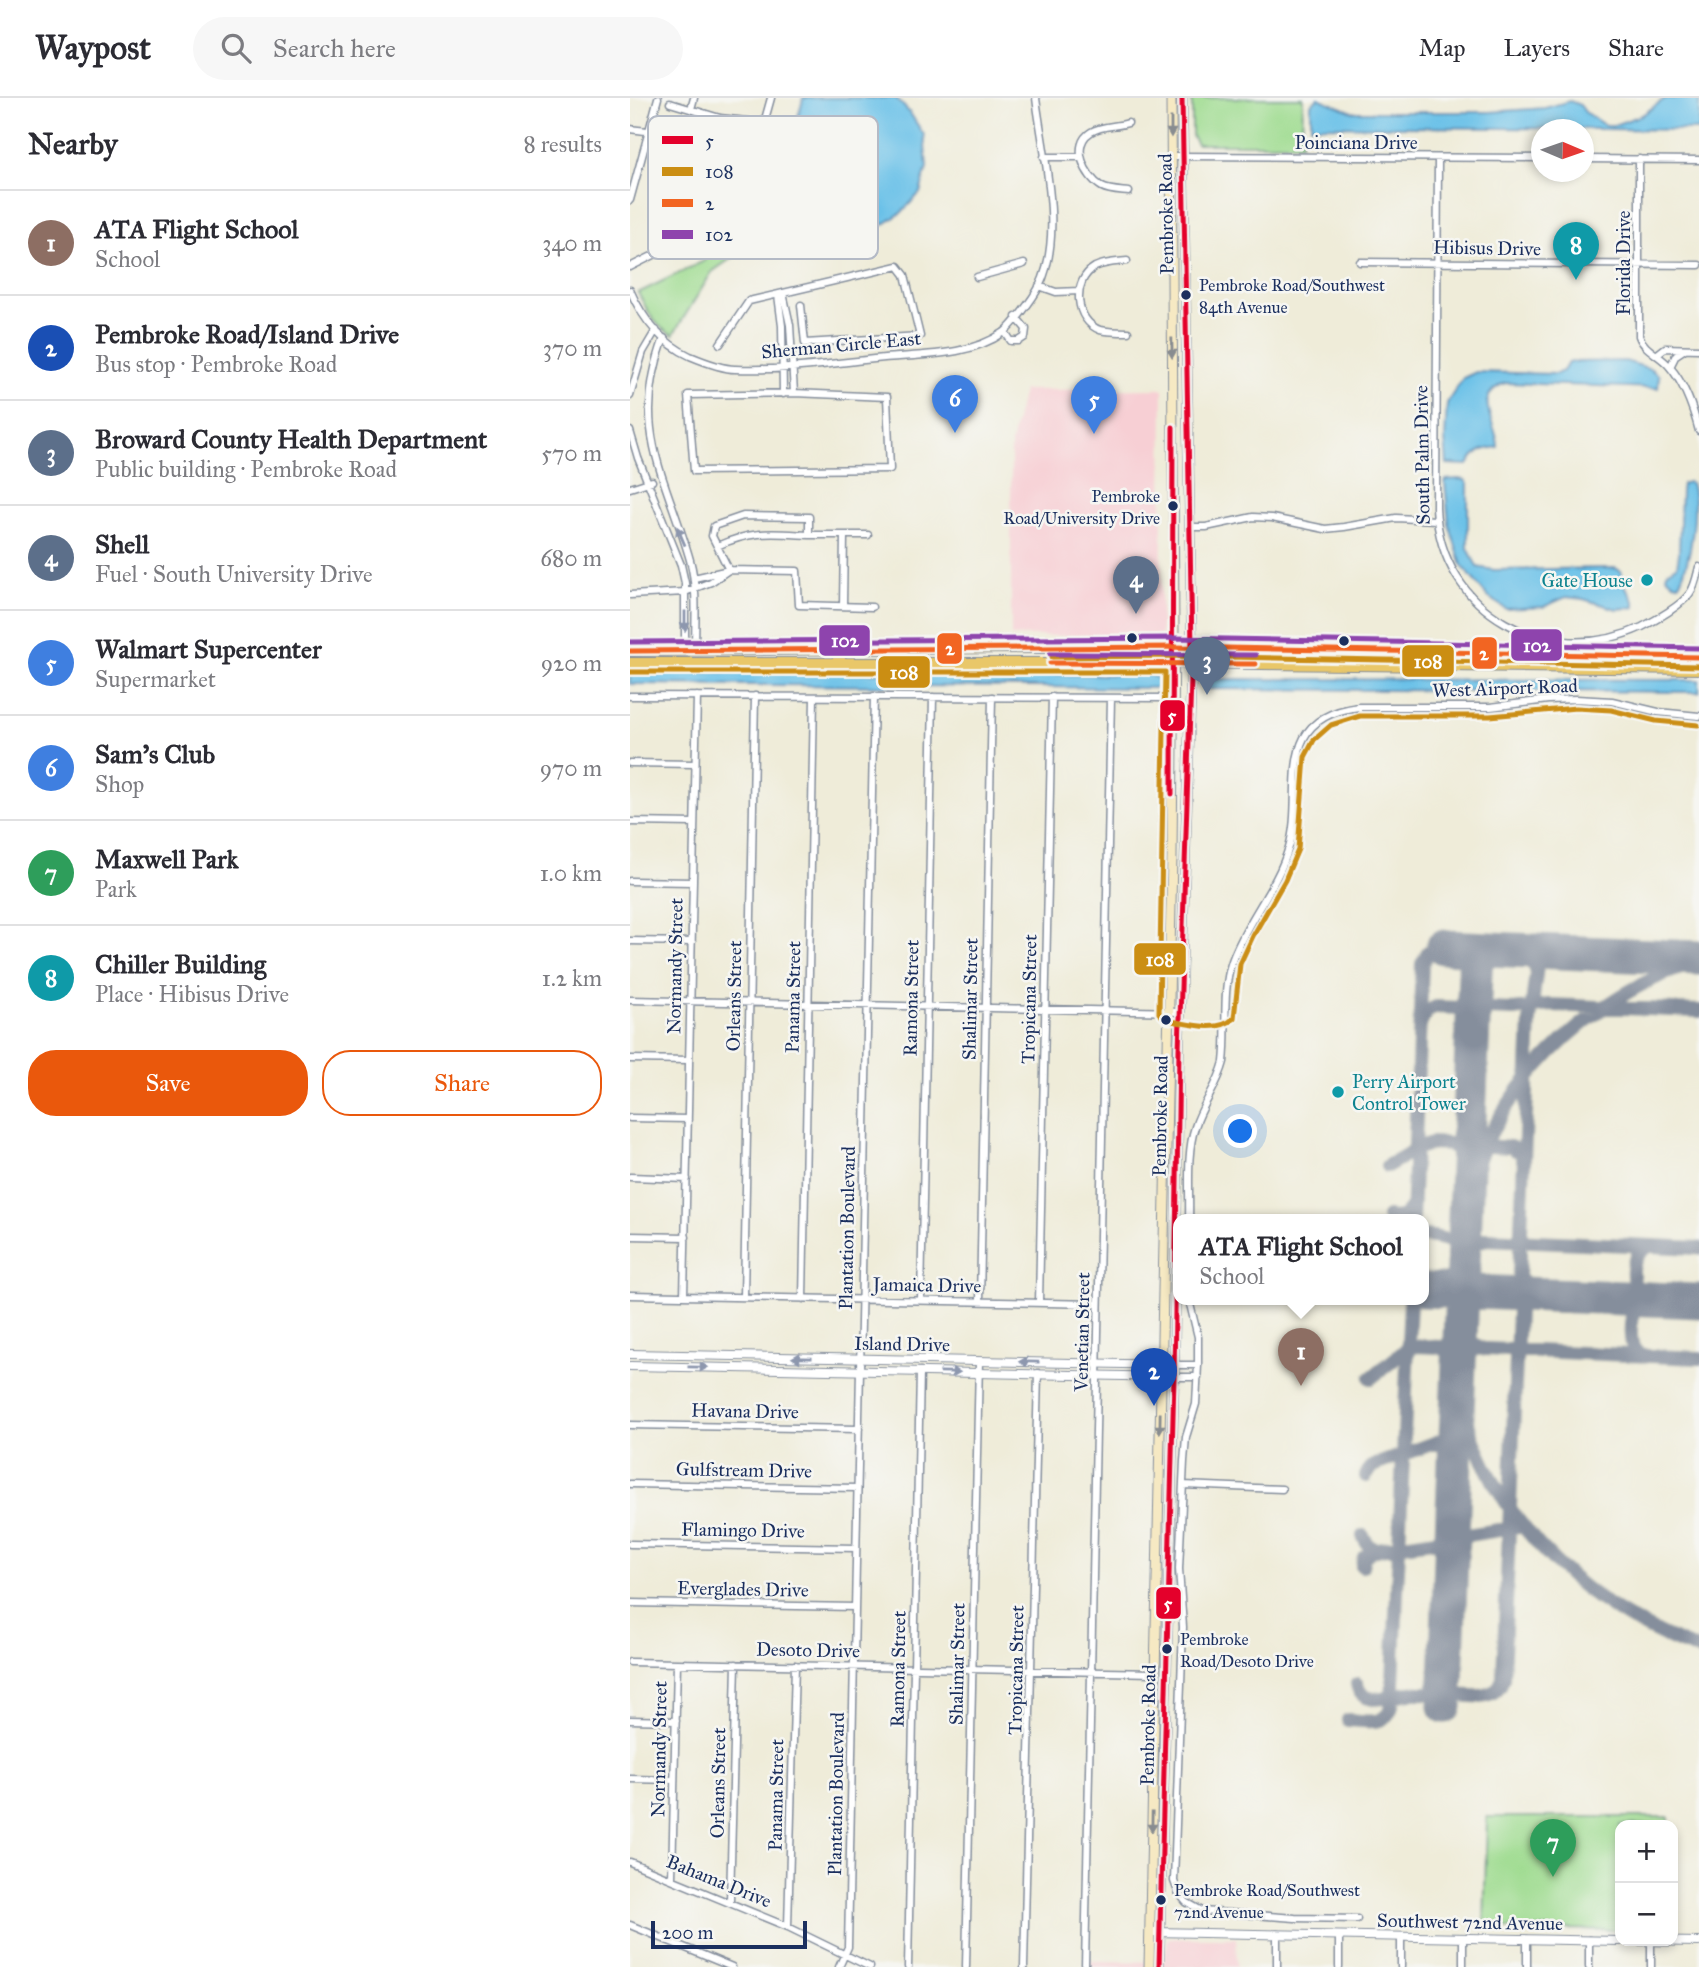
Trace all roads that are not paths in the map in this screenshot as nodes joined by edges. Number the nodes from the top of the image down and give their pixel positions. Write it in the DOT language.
graph roads {
  1 [pos="658,98"];
  2 [pos="694,98"];
  3 [pos="771,98"];
  4 [pos="1036,98"];
  5 [pos="1171,98"];
  6 [pos="1182,98"];
  7 [pos="670,103"];
  8 [pos="691,109"];
  9 [pos="654,116"];
  10 [pos="714,116"];
  11 [pos="766,116"];
  12 [pos="1128,123"];
  13 [pos="630,129"];
  14 [pos="648,132"];
  15 [pos="648,139"];
  16 [pos="1171,156"];
  17 [pos="1182,156"];
  18 [pos="1044,157"];
  19 [pos="1081,157"];
  20 [pos="1438,158"];
  21 [pos="1531,158"];
  22 [pos="1594,159"];
  23 [pos="1639,159"];
  24 [pos="1699,160"];
  25 [pos="1129,192"];
  26 [pos="631,195"];
  27 [pos="648,259"];
  28 [pos="1127,261"];
  29 [pos="1360,262"];
  30 [pos="1437,263"];
  31 [pos="1024,264"];
  32 [pos="1639,265"];
  33 [pos="1699,265"];
  34 [pos="630,267"];
  35 [pos="977,277"];
  36 [pos="1039,286"];
  37 [pos="630,290"];
  38 [pos="1079,291"];
  39 [pos="780,294"];
  40 [pos="1171,302"];
  41 [pos="1185,302"];
  42 [pos="801,305"];
  43 [pos="633,307"];
  44 [pos="788,315"];
  45 [pos="1016,317"];
  46 [pos="656,330"];
  47 [pos="1005,332"];
  48 [pos="1128,332"];
  49 [pos="786,336"];
  50 [pos="664,338"];
  51 [pos="720,344"];
  52 [pos="1686,349"];
  53 [pos="1699,349"];
  54 [pos="791,351"];
  55 [pos="1656,355"];
  56 [pos="784,367"];
  57 [pos="792,367"];
  58 [pos="1670,367"];
  59 [pos="640,390"];
  60 [pos="793,393"];
  61 [pos="783,394"];
  62 [pos="630,397"];
  63 [pos="639,400"];
  64 [pos="630,431"];
  65 [pos="1699,431"];
  66 [pos="648,457"];
  67 [pos="657,480"];
  68 [pos="649,482"];
  69 [pos="630,488"];
  70 [pos="1436,520"];
  71 [pos="1191,527"];
  72 [pos="809,535"];
  73 [pos="845,535"];
  74 [pos="868,535"];
  75 [pos="717,546"];
  76 [pos="1699,567"];
  77 [pos="729,570"];
  78 [pos="694,578"];
  79 [pos="695,588"];
  80 [pos="685,592"];
  81 [pos="630,595"];
  82 [pos="843,606"];
  83 [pos="872,607"];
  84 [pos="1174,647"];
  85 [pos="1007,648"];
  86 [pos="1192,648"];
  87 [pos="630,651"];
  88 [pos="690,651"];
  89 [pos="1699,657"];
  90 [pos="630,663"];
  91 [pos="921,663"];
  92 [pos="1174,663"];
  93 [pos="1191,664"];
  94 [pos="1699,669"];
  95 [pos="630,696"];
  96 [pos="697,696"];
  97 [pos="755,696"];
  98 [pos="874,696"];
  99 [pos="814,697"];
  100 [pos="933,697"];
  101 [pos="992,697"];
  102 [pos="1052,697"];
  103 [pos="1111,698"];
  104 [pos="1173,698"];
  105 [pos="1699,716"];
  106 [pos="630,763"];
  107 [pos="695,764"];
  108 [pos="630,822"];
  109 [pos="694,823"];
  110 [pos="630,881"];
  111 [pos="693,882"];
  112 [pos="630,941"];
  113 [pos="692,942"];
  114 [pos="630,1000"];
  115 [pos="690,1001"];
  116 [pos="750,1002"];
  117 [pos="809,1003"];
  118 [pos="868,1005"];
  119 [pos="927,1006"];
  120 [pos="986,1006"];
  121 [pos="1045,1008"];
  122 [pos="1104,1009"];
  123 [pos="1168,1012"];
  124 [pos="1180,1012"];
  125 [pos="630,1059"];
  126 [pos="689,1060"];
  127 [pos="630,1118"];
  128 [pos="688,1119"];
  129 [pos="630,1177"];
  130 [pos="687,1178"];
  131 [pos="1175,1214"];
  132 [pos="1189,1214"];
  133 [pos="630,1236"];
  134 [pos="686,1237"];
  135 [pos="630,1295"];
  136 [pos="684,1296"];
  137 [pos="744,1297"];
  138 [pos="803,1298"];
  139 [pos="862,1300"];
  140 [pos="921,1300"];
  141 [pos="980,1301"];
  142 [pos="1039,1302"];
  143 [pos="1098,1304"];
  144 [pos="1174,1305"];
  145 [pos="1190,1305"];
  146 [pos="630,1354"];
  147 [pos="860,1359"];
  148 [pos="979,1361"];
  149 [pos="1098,1363"];
  150 [pos="1162,1365"];
  151 [pos="1174,1365"];
  152 [pos="1198,1365"];
  153 [pos="630,1366"];
  154 [pos="860,1370"];
  155 [pos="920,1371"];
  156 [pos="979,1372"];
  157 [pos="1038,1373"];
  158 [pos="1097,1376"];
  159 [pos="1161,1377"];
  160 [pos="1174,1377"];
  161 [pos="1198,1377"];
  162 [pos="630,1425"];
  163 [pos="859,1429"];
  164 [pos="630,1484"];
  165 [pos="1183,1485"];
  166 [pos="857,1488"];
  167 [pos="1282,1489"];
  168 [pos="630,1544"];
  169 [pos="856,1548"];
  170 [pos="630,1603"];
  171 [pos="855,1607"];
  172 [pos="630,1662"];
  173 [pos="677,1663"];
  174 [pos="736,1664"];
  175 [pos="795,1665"];
  176 [pos="854,1666"];
  177 [pos="913,1668"];
  178 [pos="973,1668"];
  179 [pos="1032,1671"];
  180 [pos="1091,1671"];
  181 [pos="1154,1673"];
  182 [pos="630,1720"];
  183 [pos="676,1721"];
  184 [pos="1153,1744"];
  185 [pos="1165,1748"];
  186 [pos="630,1779"];
  187 [pos="674,1780"];
  188 [pos="1164,1805"];
  189 [pos="630,1862"];
  190 [pos="672,1878"];
  191 [pos="730,1902"];
  192 [pos="1357,1919"];
  193 [pos="630,1925"];
  194 [pos="789,1927"];
  195 [pos="1151,1932"];
  196 [pos="1161,1932"];
  197 [pos="1277,1934"];
  198 [pos="1339,1936"];
  199 [pos="1401,1937"];
  200 [pos="1463,1938"];
  201 [pos="1527,1939"];
  202 [pos="1589,1940"];
  203 [pos="1615,1941"];
  204 [pos="1678,1942"];
  205 [pos="1699,1942"];
  206 [pos="1651,1946"];
  207 [pos="845,1955"];
  208 [pos="732,1967"];
  209 [pos="839,1967"];
  210 [pos="870,1967"];
  211 [pos="908,1967"];
  212 [pos="967,1967"];
  213 [pos="1024,1967"];
  214 [pos="1085,1967"];
  215 [pos="1149,1967"];
  216 [pos="1159,1967"];
  217 [pos="1277,1967"];
  218 [pos="1339,1967"];
  219 [pos="1401,1967"];
  220 [pos="1463,1967"];
  221 [pos="1527,1967"];
  222 [pos="1589,1967"];
  223 [pos="1651,1967"];
  1 -- 9 [label="street"];
  2 -- 8 [label="street"];
  3 -- 11 [label="street"];
  4 -- 18 [label="street"];
  5 -- 16 [label="main road, Pembroke Road, one-way"];
  6 -- 17 [label="main road, Pembroke Road"];
  7 -- 8 [label="street"];
  8 -- 10 [label="street"];
  12 -- 19 [label="street"];
  13 -- 14 [label="street"];
  15 -- 26 [label="street"];
  16 -- 17 [label="street, Poinciana Drive"];
  16 -- 40 [label="main road, Pembroke Road"];
  17 -- 20 [label="street, Poinciana Drive"];
  17 -- 41 [label="main road, Pembroke Road"];
  18 -- 19 [label="street"];
  18 -- 36 [label="street"];
  19 -- 25 [label="street"];
  20 -- 21 [label="street, Poinciana Drive"];
  20 -- 30 [label="street, South Palm Drive"];
  22 -- 23 [label="street"];
  23 -- 24 [label="street"];
  23 -- 32 [label="street, Florida Drive"];
  27 -- 34 [label="street"];
  28 -- 38 [label="street"];
  29 -- 30 [label="street, Hibisus Drive"];
  30 -- 32 [label="street, Hibisus Drive"];
  30 -- 70 [label="street, South Palm Drive"];
  31 -- 35 [label="street"];
  32 -- 33 [label="street, Hibisus Drive"];
  32 -- 55 [label="street, Florida Drive"];
  36 -- 38 [label="street"];
  36 -- 45 [label="street"];
  37 -- 43 [label="street, Sherman Circle East"];
  38 -- 48 [label="street"];
  39 -- 42 [label="street"];
  39 -- 44 [label="street"];
  39 -- 49 [label="street"];
  39 -- 51 [label="street"];
  40 -- 41 [label="main road"];
  40 -- 84 [label="main road, Pembroke Road, one-way"];
  41 -- 71 [label="main road, Pembroke Road"];
  43 -- 46 [label="street, Sherman Circle East"];
  44 -- 49 [label="street"];
  44 -- 54 [label="street"];
  45 -- 47 [label="street"];
  45 -- 47 [label="street, Sherman Circle East"];
  46 -- 50 [label="street, Sherman Circle East"];
  46 -- 62 [label="street"];
  47 -- 57 [label="street, Sherman Circle East"];
  49 -- 54 [label="street"];
  49 -- 56 [label="street"];
  50 -- 56 [label="street, Sherman Circle East"];
  50 -- 59 [label="street"];
  52 -- 53 [label="street"];
  52 -- 55 [label="street"];
  52 -- 58 [label="street"];
  54 -- 57 [label="street"];
  55 -- 58 [label="street, Florida Drive"];
  56 -- 57 [label="street, Sherman Circle East"];
  56 -- 61 [label="street"];
  57 -- 60 [label="street"];
  58 -- 65 [label="street, Florida Drive"];
  60 -- 61 [label="street"];
  60 -- 61 [label="street"];
  62 -- 63 [label="street"];
  64 -- 68 [label="street"];
  66 -- 67 [label="street"];
  67 -- 68 [label="street"];
  78 -- 67 [label="street, one-way"];
  68 -- 69 [label="street"];
  68 -- 80 [label="street"];
  70 -- 71 [label="street"];
  70 -- 76 [label="street, South Palm Drive"];
  71 -- 86 [label="main road, Pembroke Road"];
  72 -- 73 [label="street"];
  72 -- 75 [label="street"];
  72 -- 75 [label="street"];
  73 -- 74 [label="street"];
  73 -- 82 [label="street"];
  75 -- 77 [label="street"];
  77 -- 78 [label="street"];
  77 -- 79 [label="street"];
  77 -- 82 [label="street"];
  78 -- 79 [label="street"];
  79 -- 80 [label="street"];
  79 -- 88 [label="street"];
  80 -- 81 [label="street"];
  80 -- 88 [label="street, one-way"];
  82 -- 83 [label="street"];
  84 -- 85 [label="main road"];
  84 -- 86 [label="main road"];
  84 -- 92 [label="main road, Pembroke Road"];
  85 -- 88 [label="main road"];
  85 -- 91 [label="main road"];
  86 -- 89 [label="main road"];
  86 -- 93 [label="main road, Pembroke Road"];
  87 -- 88 [label="main road"];
  90 -- 91 [label="main road"];
  91 -- 92 [label="main road"];
  92 -- 93 [label="main road"];
  92 -- 104 [label="main road, Pembroke Road"];
  93 -- 94 [label="main road"];
  93 -- 124 [label="main road, Pembroke Road"];
  95 -- 96 [label="street"];
  96 -- 97 [label="street"];
  96 -- 107 [label="street, Normandy Street"];
  97 -- 99 [label="street"];
  97 -- 116 [label="street, Orleans Street"];
  98 -- 99 [label="street"];
  98 -- 100 [label="street"];
  98 -- 118 [label="street, Plantation Boulevard"];
  99 -- 117 [label="street, Panama Street"];
  100 -- 101 [label="street"];
  100 -- 119 [label="street, Ramona Street"];
  101 -- 102 [label="street"];
  101 -- 120 [label="street, Shalimar Street"];
  102 -- 103 [label="street"];
  102 -- 121 [label="street, Tropicana Street"];
  103 -- 104 [label="street"];
  103 -- 122 [label="street, Venetian Street"];
  104 -- 123 [label="main road, Pembroke Road"];
  105 -- 132 [label="street, West Airport Road"];
  106 -- 107 [label="street"];
  107 -- 109 [label="street, Normandy Street"];
  108 -- 109 [label="street"];
  109 -- 111 [label="street, Normandy Street"];
  110 -- 111 [label="street"];
  111 -- 113 [label="street, Normandy Street"];
  112 -- 113 [label="street"];
  113 -- 115 [label="street, Normandy Street"];
  114 -- 115 [label="street"];
  115 -- 116 [label="street"];
  115 -- 126 [label="street, Normandy Street"];
  116 -- 117 [label="street"];
  116 -- 137 [label="street, Orleans Street"];
  117 -- 118 [label="street"];
  117 -- 138 [label="street, Panama Street"];
  118 -- 119 [label="street"];
  118 -- 139 [label="street, Plantation Boulevard"];
  119 -- 120 [label="street"];
  119 -- 140 [label="street, Ramona Street"];
  120 -- 121 [label="street"];
  120 -- 141 [label="street, Shalimar Street"];
  121 -- 122 [label="street"];
  121 -- 142 [label="street, Tropicana Street"];
  122 -- 123 [label="street"];
  122 -- 143 [label="street, Venetian Street"];
  123 -- 124 [label="street"];
  123 -- 150 [label="main road, Pembroke Road"];
  124 -- 131 [label="main road, Pembroke Road"];
  125 -- 126 [label="street"];
  126 -- 128 [label="street, Normandy Street"];
  127 -- 128 [label="street"];
  128 -- 130 [label="street, Normandy Street"];
  129 -- 130 [label="street"];
  130 -- 134 [label="street, Normandy Street"];
  133 -- 134 [label="street"];
  134 -- 136 [label="street, Normandy Street"];
  135 -- 136 [label="street, Jamaica Drive"];
  136 -- 137 [label="street, Jamaica Drive"];
  137 -- 138 [label="street, Jamaica Drive"];
  138 -- 139 [label="street, Jamaica Drive"];
  139 -- 140 [label="street, Jamaica Drive"];
  139 -- 147 [label="street, Plantation Boulevard"];
  140 -- 141 [label="street, Jamaica Drive"];
  141 -- 142 [label="street, Jamaica Drive"];
  142 -- 143 [label="street, Jamaica Drive"];
  143 -- 149 [label="street, Venetian Street"];
  144 -- 151 [label="main road, Pembroke Road"];
  145 -- 152 [label="street"];
  147 -- 146 [label="street, Island Drive, one-way"];
  147 -- 148 [label="street, Island Drive"];
  147 -- 154 [label="street, Plantation Boulevard"];
  149 -- 148 [label="street, Island Drive, one-way"];
  148 -- 156 [label="street, Shalimar Street"];
  149 -- 150 [label="street, Island Drive"];
  149 -- 158 [label="street, Venetian Street"];
  150 -- 151 [label="street, Island Drive"];
  150 -- 159 [label="main road, Pembroke Road"];
  151 -- 152 [label="street"];
  151 -- 160 [label="main road, Pembroke Road"];
  152 -- 161 [label="street"];
  153 -- 154 [label="street, Island Drive, one-way"];
  154 -- 155 [label="street, Island Drive"];
  154 -- 163 [label="street, Plantation Boulevard"];
  155 -- 156 [label="street, Island Drive, one-way"];
  155 -- 177 [label="street, Ramona Street"];
  156 -- 157 [label="street, Island Drive"];
  156 -- 178 [label="street, Shalimar Street"];
  157 -- 158 [label="street, Island Drive"];
  157 -- 179 [label="street, Tropicana Street"];
  158 -- 159 [label="street, Island Drive"];
  158 -- 180 [label="street, Venetian Street"];
  159 -- 160 [label="street, Island Drive"];
  159 -- 181 [label="main road, Pembroke Road, one-way"];
  160 -- 161 [label="street"];
  160 -- 185 [label="main road, Pembroke Road"];
  161 -- 165 [label="street"];
  162 -- 163 [label="street, Havana Drive"];
  163 -- 166 [label="street, Plantation Boulevard"];
  164 -- 166 [label="street, Gulfstream Drive"];
  165 -- 167 [label="street"];
  165 -- 192 [label="street"];
  166 -- 169 [label="street, Plantation Boulevard"];
  168 -- 169 [label="street, Flamingo Drive"];
  169 -- 171 [label="street, Plantation Boulevard"];
  170 -- 171 [label="street, Everglades Drive"];
  171 -- 176 [label="street, Plantation Boulevard"];
  172 -- 173 [label="street, Desoto Drive"];
  173 -- 174 [label="street, Desoto Drive"];
  173 -- 183 [label="street, Normandy Street"];
  174 -- 175 [label="street, Desoto Drive"];
  174 -- 191 [label="street, Orleans Street"];
  175 -- 176 [label="street, Desoto Drive"];
  175 -- 194 [label="street, Panama Street"];
  176 -- 177 [label="street, Desoto Drive"];
  176 -- 207 [label="street, Plantation Boulevard"];
  177 -- 178 [label="street, Desoto Drive"];
  177 -- 211 [label="street, Ramona Street"];
  178 -- 179 [label="street, Desoto Drive"];
  178 -- 212 [label="street, Shalimar Street"];
  179 -- 180 [label="street, Desoto Drive"];
  179 -- 213 [label="street, Tropicana Street"];
  180 -- 181 [label="street, Desoto Drive"];
  180 -- 214 [label="street, Venetian Street"];
  181 -- 184 [label="main road, Pembroke Road"];
  181 -- 185 [label="main road"];
  182 -- 183 [label="street"];
  183 -- 187 [label="street, Normandy Street"];
  184 -- 188 [label="main road"];
  184 -- 195 [label="main road, Pembroke Road, one-way"];
  185 -- 188 [label="main road, Pembroke Road"];
  186 -- 187 [label="street"];
  187 -- 190 [label="street, Normandy Street"];
  188 -- 196 [label="main road, Pembroke Road"];
  189 -- 190 [label="street, Bahama Drive"];
  190 -- 191 [label="street, Bahama Drive"];
  191 -- 194 [label="street, Bahama Drive"];
  193 -- 208 [label="street"];
  194 -- 207 [label="street, Bahama Drive"];
  195 -- 196 [label="street, Southwest 72nd Avenue"];
  195 -- 215 [label="main road, Pembroke Road"];
  196 -- 197 [label="street, Southwest 72nd Avenue"];
  196 -- 216 [label="main road, Pembroke Road"];
  197 -- 198 [label="street, Southwest 72nd Avenue"];
  197 -- 217 [label="street"];
  198 -- 199 [label="street, Southwest 72nd Avenue"];
  198 -- 218 [label="street"];
  199 -- 200 [label="street, Southwest 72nd Avenue"];
  199 -- 219 [label="street"];
  200 -- 201 [label="street, Southwest 72nd Avenue"];
  200 -- 220 [label="street"];
  201 -- 202 [label="street, Southwest 72nd Avenue"];
  201 -- 221 [label="street"];
  202 -- 203 [label="street, Southwest 72nd Avenue"];
  202 -- 222 [label="street"];
  204 -- 205 [label="street"];
  206 -- 223 [label="street"];
  207 -- 209 [label="street, Plantation Boulevard"];
  207 -- 210 [label="street, Bahama Drive"];
}
